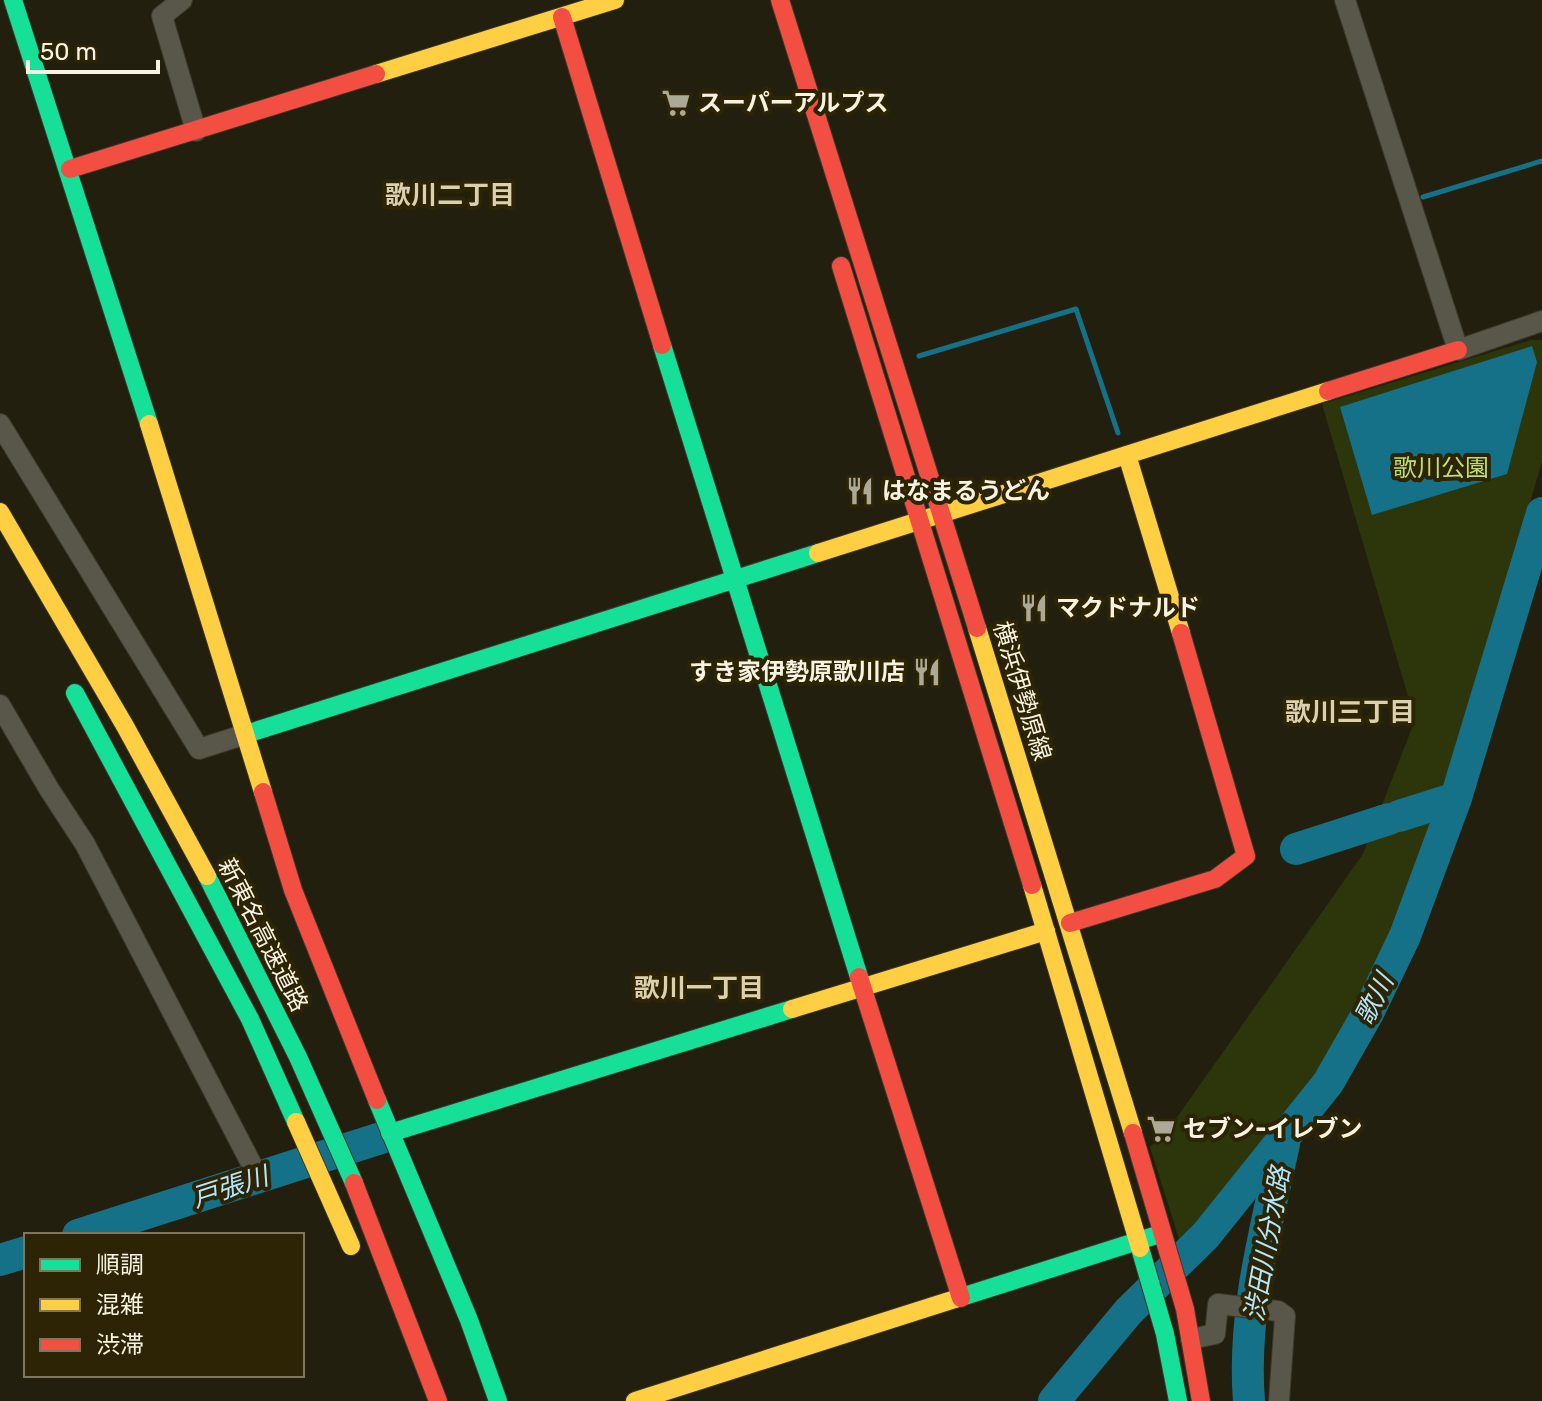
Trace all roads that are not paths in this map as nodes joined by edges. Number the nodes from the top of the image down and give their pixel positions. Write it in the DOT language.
graph roads {
  1 [pos="13,0"];
  2 [pos="182,0"];
  3 [pos="615,0"];
  4 [pos="780,0"];
  5 [pos="1345,0"];
  6 [pos="559,8"];
  7 [pos="196,131"];
  8 [pos="70,169"];
  9 [pos="836,249"];
  10 [pos="1542,321"];
  11 [pos="1458,350"];
  12 [pos="0,424"];
  13 [pos="1127,455"];
  14 [pos="0,512"];
  15 [pos="942,514"];
  16 [pos="918,521"];
  17 [pos="733,580"];
  18 [pos="67,678"];
  19 [pos="0,705"];
  20 [pos="246,734"];
  21 [pos="1070,923"];
  22 [pos="1046,931"];
  23 [pos="863,989"];
  24 [pos="390,1133"];
  25 [pos="253,1167"];
  26 [pos="1164,1239"];
  27 [pos="1138,1241"];
  28 [pos="358,1262"];
  29 [pos="961,1298"];
  30 [pos="1191,1339"];
  31 [pos="438,1401"];
  32 [pos="498,1401"];
  33 [pos="635,1401"];
  34 [pos="1178,1401"];
  35 [pos="1201,1401"];
  36 [pos="1279,1401"];
  1 -- 8 [label="main road"];
  2 -- 7 [label="street"];
  3 -- 6 [label="main road"];
  4 -- 15 [label="main road, 横浜伊勢原線"];
  5 -- 11 [label="street"];
  6 -- 7 [label="main road"];
  6 -- 17 [label="main road"];
  7 -- 8 [label="main road"];
  8 -- 20 [label="main road"];
  9 -- 16 [label="main road, 横浜伊勢原線"];
  10 -- 11 [label="street"];
  11 -- 13 [label="main road"];
  12 -- 20 [label="street"];
  13 -- 15 [label="main road"];
  13 -- 21 [label="main road"];
  14 -- 31 [label="main road, 新東名高速道路"];
  15 -- 16 [label="main road"];
  15 -- 21 [label="main road, 横浜伊勢原線"];
  16 -- 17 [label="main road"];
  16 -- 22 [label="main road, 横浜伊勢原線"];
  17 -- 20 [label="main road"];
  17 -- 23 [label="main road"];
  18 -- 28 [label="main road, 新東名高速道路"];
  19 -- 25 [label="street"];
  20 -- 24 [label="main road"];
  21 -- 26 [label="main road, 横浜伊勢原線"];
  22 -- 23 [label="main road"];
  22 -- 27 [label="main road, 横浜伊勢原線"];
  23 -- 24 [label="main road"];
  23 -- 29 [label="main road"];
  24 -- 32 [label="main road"];
  26 -- 27 [label="main road"];
  26 -- 30 [label="main road, 横浜伊勢原線"];
  27 -- 29 [label="main road"];
  27 -- 34 [label="main road, 横浜伊勢原線"];
  29 -- 33 [label="main road"];
  30 -- 35 [label="main road, 横浜伊勢原線"];
  30 -- 36 [label="street"];
}
